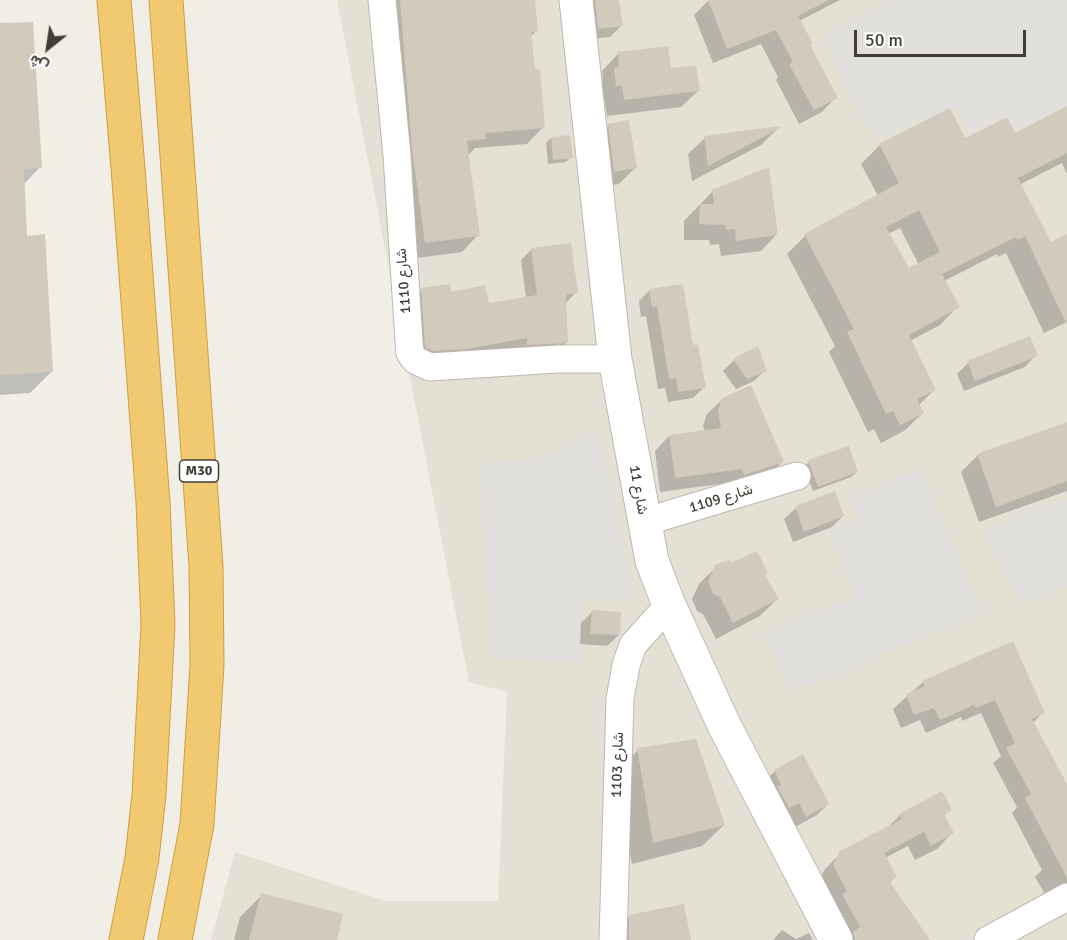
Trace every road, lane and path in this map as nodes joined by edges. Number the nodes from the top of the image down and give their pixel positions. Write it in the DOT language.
graph roads {
  1 [pos="114,0"];
  2 [pos="166,0"];
  3 [pos="382,0"];
  4 [pos="576,0"];
  5 [pos="615,359"];
  6 [pos="797,476"];
  7 [pos="644,522"];
  8 [pos="669,605"];
  9 [pos="1067,897"];
  10 [pos="126,940"];
  11 [pos="175,940"];
  12 [pos="614,940"];
  13 [pos="836,940"];
  14 [pos="988,940"];
  1 -- 10 [label="highway"];
  2 -- 11 [label="highway, M30"];
  3 -- 5 [label="street, شارع 1110"];
  4 -- 5 [label="street, شارع 11"];
  5 -- 7 [label="street, شارع 11"];
  6 -- 7 [label="street, شارع 1109"];
  7 -- 8 [label="street, شارع 11"];
  8 -- 12 [label="street, شارع 1103"];
  8 -- 13 [label="street, شارع 11"];
  9 -- 14 [label="street"];
}
